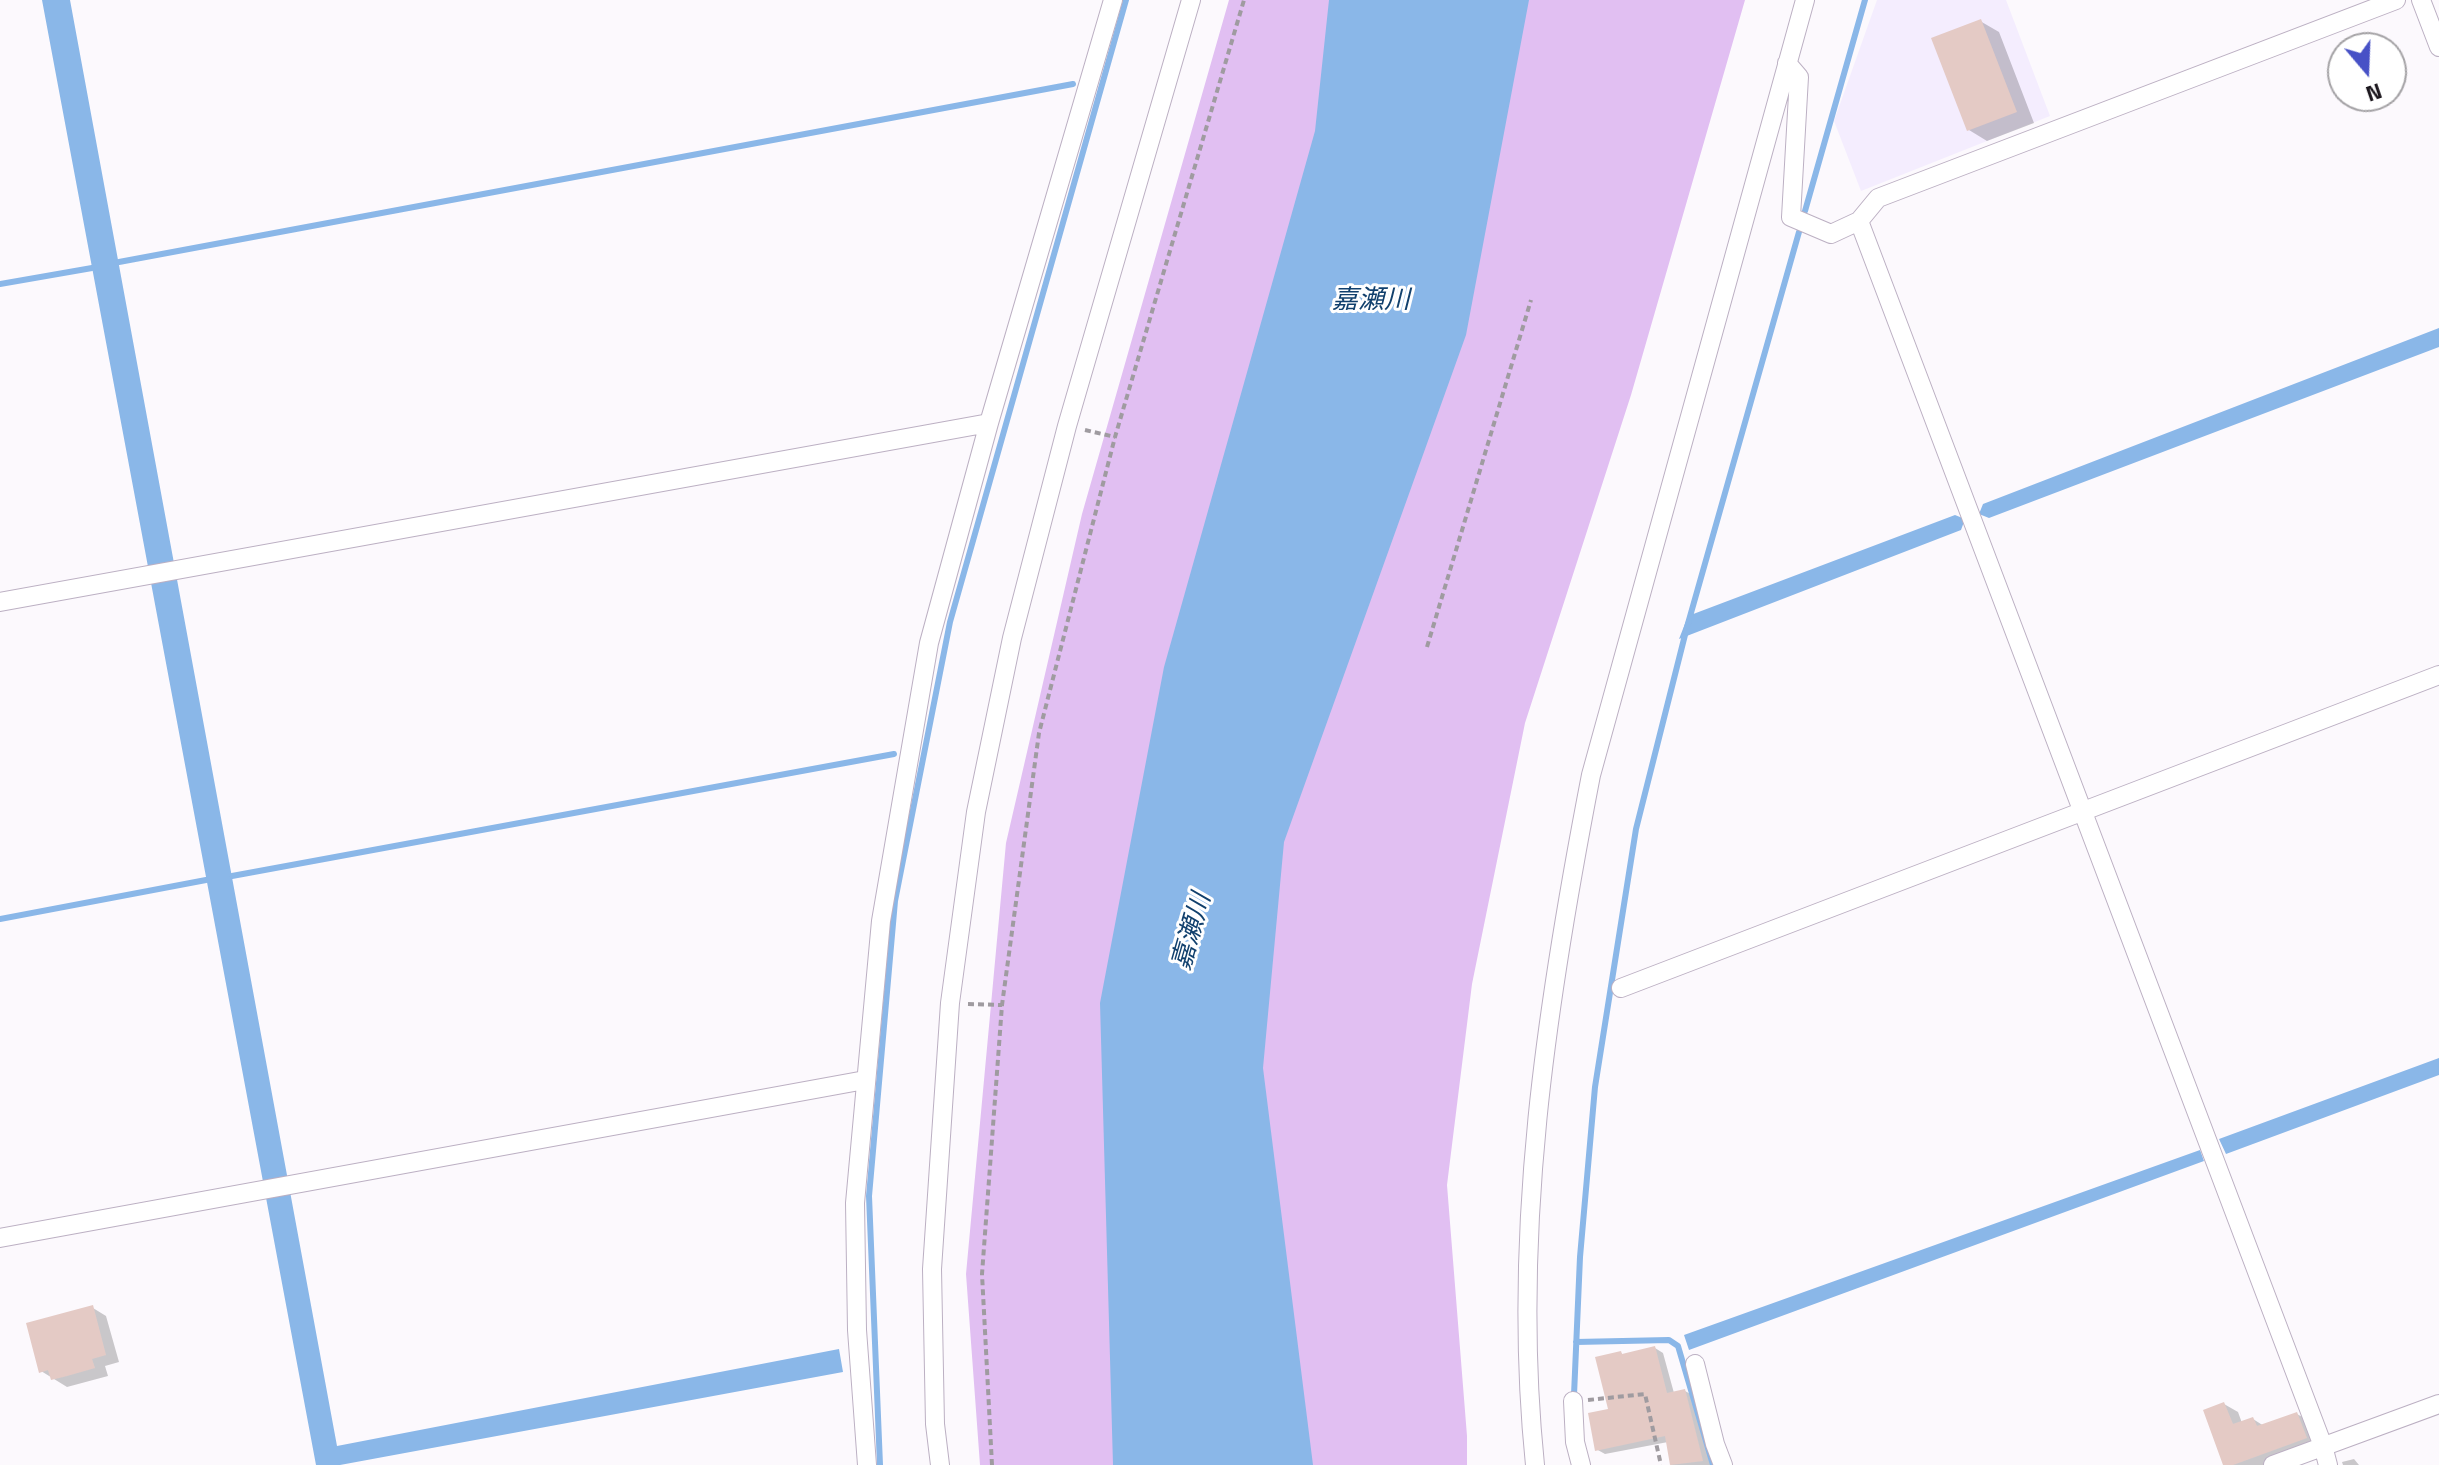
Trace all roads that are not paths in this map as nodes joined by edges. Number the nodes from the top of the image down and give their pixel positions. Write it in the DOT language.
graph roads {
  1 [pos="1113,0"];
  2 [pos="1191,0"];
  3 [pos="1805,0"];
  4 [pos="2396,0"];
  5 [pos="2421,0"];
  6 [pos="2439,47"];
  7 [pos="1787,63"];
  8 [pos="1859,221"];
  9 [pos="989,423"];
  10 [pos="0,602"];
  11 [pos="2439,675"];
  12 [pos="2081,812"];
  13 [pos="1621,988"];
  14 [pos="865,1080"];
  15 [pos="0,1238"];
  16 [pos="1695,1364"];
  17 [pos="1573,1401"];
  18 [pos="2439,1404"];
  19 [pos="2323,1446"];
  20 [pos="867,1465"];
  21 [pos="940,1465"];
  22 [pos="1535,1465"];
  23 [pos="1581,1465"];
  24 [pos="1723,1465"];
  25 [pos="2273,1465"];
  26 [pos="2328,1465"];
  1 -- 9 [label="street"];
  2 -- 21 [label="street"];
  3 -- 7 [label="street"];
  4 -- 8 [label="street"];
  5 -- 6 [label="street"];
  7 -- 8 [label="street"];
  7 -- 22 [label="street"];
  8 -- 12 [label="street"];
  9 -- 10 [label="street"];
  9 -- 14 [label="street"];
  11 -- 12 [label="street"];
  12 -- 13 [label="street"];
  12 -- 19 [label="street"];
  14 -- 15 [label="street"];
  14 -- 20 [label="street"];
  16 -- 24 [label="street"];
  17 -- 23 [label="street"];
  18 -- 19 [label="street"];
  19 -- 25 [label="street"];
  19 -- 26 [label="street"];
}
